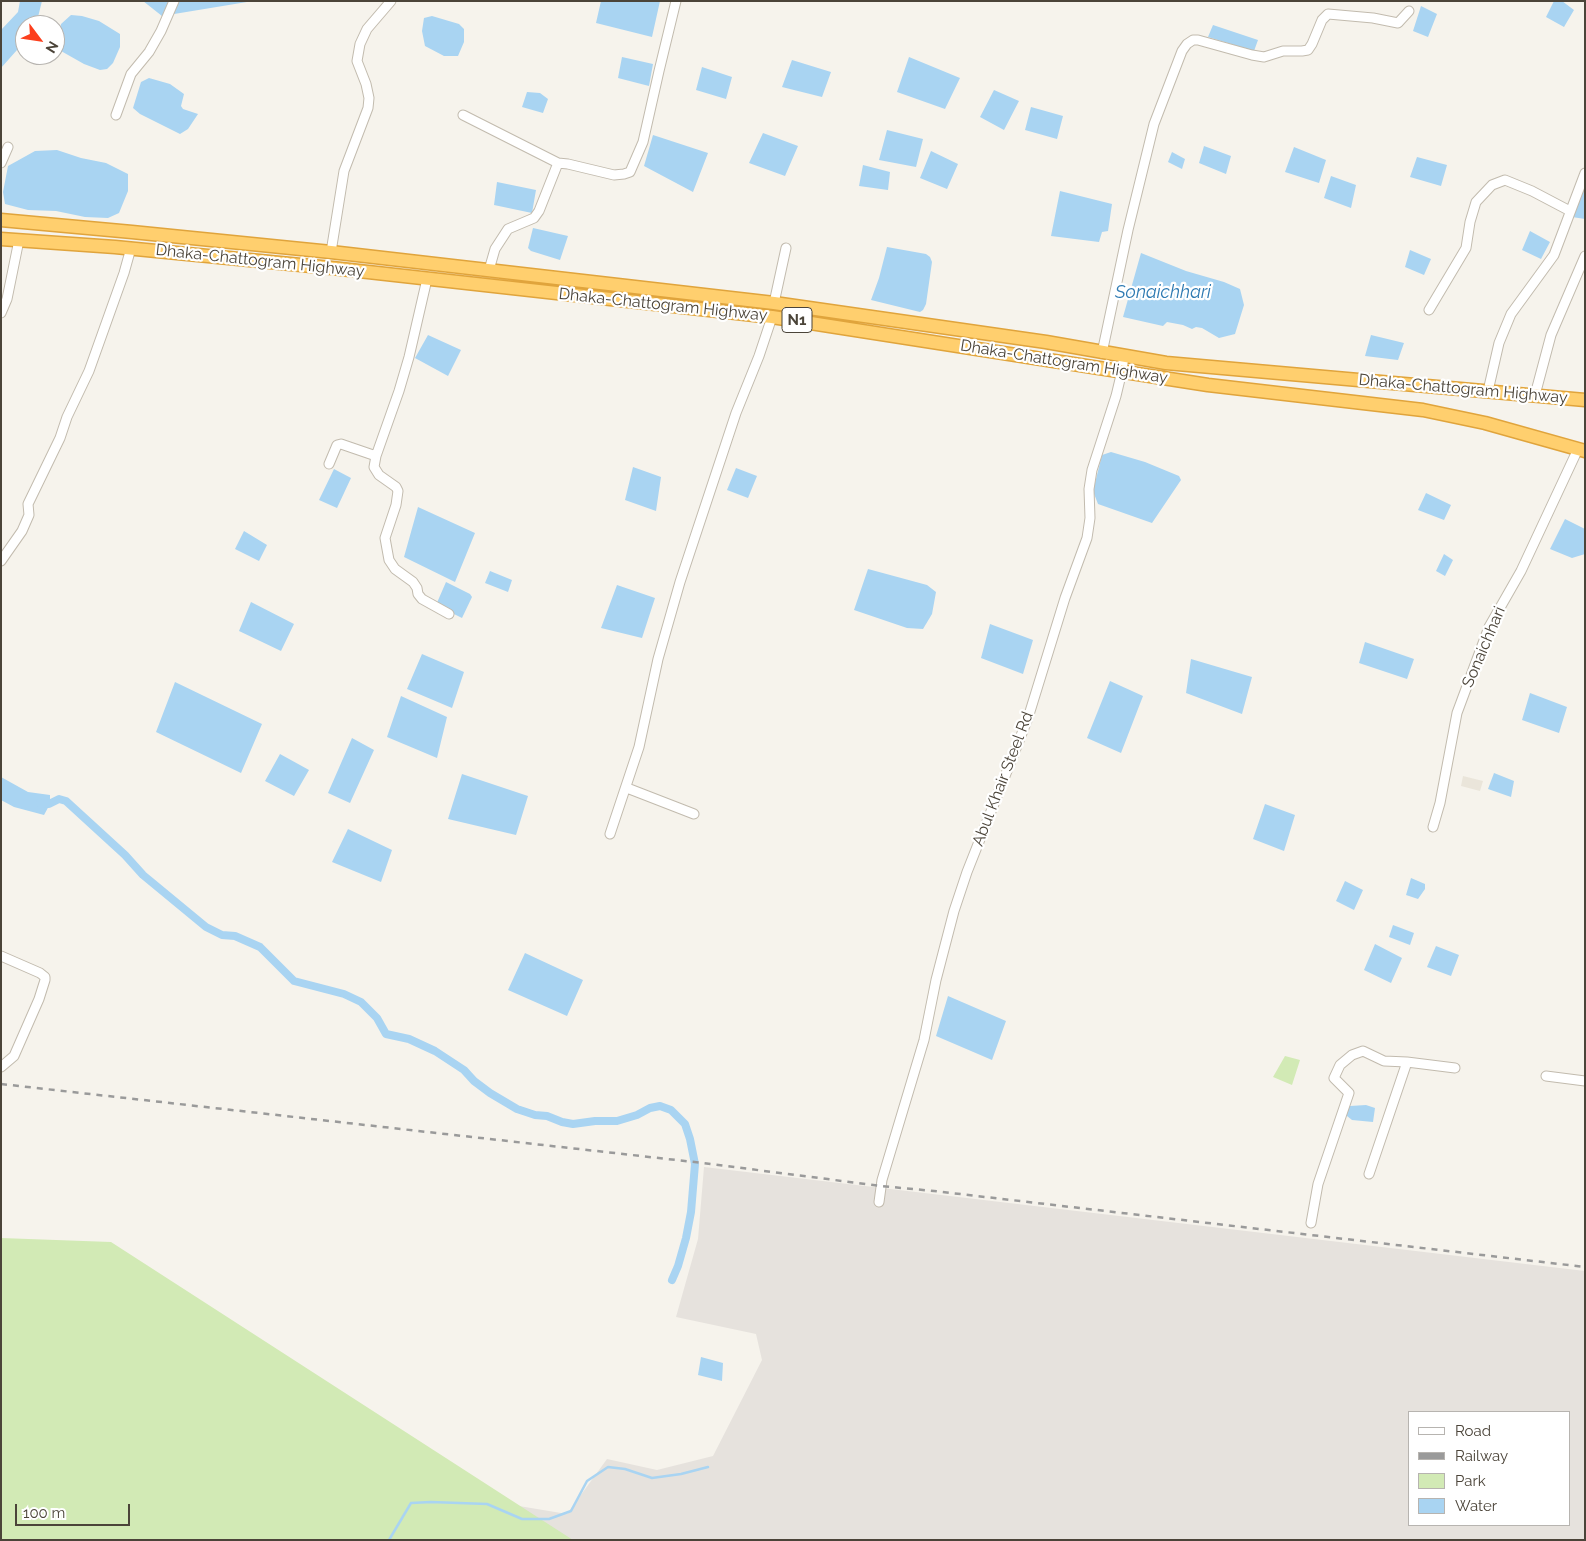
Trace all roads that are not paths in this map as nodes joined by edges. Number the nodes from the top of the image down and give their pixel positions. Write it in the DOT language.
graph roads {
  1 [pos="174,1"];
  2 [pos="392,1"];
  3 [pos="676,1"];
  4 [pos="1409,11"];
  5 [pos="116,115"];
  6 [pos="462,116"];
  7 [pos="8,147"];
  8 [pos="1,163"];
  9 [pos="558,163"];
  10 [pos="1585,173"];
  11 [pos="1570,211"];
  12 [pos="1,220"];
  13 [pos="1,239"];
  14 [pos="19,240"];
  15 [pos="131,248"];
  16 [pos="786,248"];
  17 [pos="331,252"];
  18 [pos="1585,256"];
  19 [pos="489,270"];
  20 [pos="427,278"];
  21 [pos="4,299"];
  22 [pos="774,303"];
  23 [pos="1429,310"];
  24 [pos="1,313"];
  25 [pos="772,317"];
  26 [pos="1102,352"];
  27 [pos="1124,356"];
  28 [pos="1226,368"];
  29 [pos="1122,371"];
  30 [pos="1225,387"];
  31 [pos="1488,391"];
  32 [pos="1535,396"];
  33 [pos="1585,400"];
  34 [pos="1581,450"];
  35 [pos="376,456"];
  36 [pos="329,464"];
  37 [pos="1,561"];
  38 [pos="449,614"];
  39 [pos="627,788"];
  40 [pos="694,814"];
  41 [pos="1433,827"];
  42 [pos="610,834"];
  43 [pos="1,956"];
  44 [pos="1407,1062"];
  45 [pos="1,1067"];
  46 [pos="1455,1068"];
  47 [pos="1546,1076"];
  48 [pos="1585,1081"];
  49 [pos="1369,1174"];
  50 [pos="879,1202"];
  51 [pos="1311,1223"];
  1 -- 5 [label="street"];
  2 -- 17 [label="street"];
  3 -- 9 [label="street"];
  4 -- 26 [label="street"];
  6 -- 9 [label="street"];
  7 -- 8 [label="street"];
  9 -- 19 [label="street"];
  10 -- 11 [label="street"];
  11 -- 23 [label="street"];
  11 -- 31 [label="street"];
  12 -- 17 [label="highway, Dhaka-Chattogram Highway / N1"];
  13 -- 14 [label="highway, Dhaka-Chattogram Highway / N1"];
  14 -- 15 [label="highway, Dhaka-Chattogram Highway / N1"];
  14 -- 21 [label="street"];
  15 -- 20 [label="highway, Dhaka-Chattogram Highway / N1"];
  15 -- 37 [label="street"];
  16 -- 22 [label="street"];
  17 -- 19 [label="highway, Dhaka-Chattogram Highway / N1"];
  18 -- 32 [label="street"];
  19 -- 22 [label="highway, Dhaka-Chattogram Highway / N1"];
  20 -- 25 [label="highway, Dhaka-Chattogram Highway / N1"];
  20 -- 35 [label="street"];
  21 -- 24 [label="street"];
  22 -- 26 [label="highway, Dhaka-Chattogram Highway / N1"];
  25 -- 29 [label="highway, Dhaka-Chattogram Highway / N1"];
  25 -- 39 [label="street"];
  26 -- 27 [label="highway, Dhaka-Chattogram Highway / N1"];
  27 -- 28 [label="highway, Dhaka-Chattogram Highway / N1"];
  27 -- 29 [label="street, Abul Khair Steel Rd"];
  28 -- 30 [label="highway"];
  28 -- 31 [label="highway, Dhaka-Chattogram Highway / N1"];
  29 -- 30 [label="highway, Dhaka-Chattogram Highway / N1"];
  29 -- 50 [label="street, Abul Khair Steel Rd"];
  30 -- 34 [label="highway, Dhaka-Chattogram Highway / N1"];
  31 -- 32 [label="highway, Dhaka-Chattogram Highway / N1"];
  32 -- 33 [label="highway, Dhaka-Chattogram Highway / N1"];
  34 -- 41 [label="street, Sonaichhari"];
  35 -- 36 [label="street"];
  35 -- 38 [label="street"];
  39 -- 40 [label="street"];
  39 -- 42 [label="street"];
  43 -- 45 [label="street"];
  44 -- 46 [label="street"];
  44 -- 49 [label="street"];
  44 -- 51 [label="street"];
  47 -- 48 [label="street"];
}
